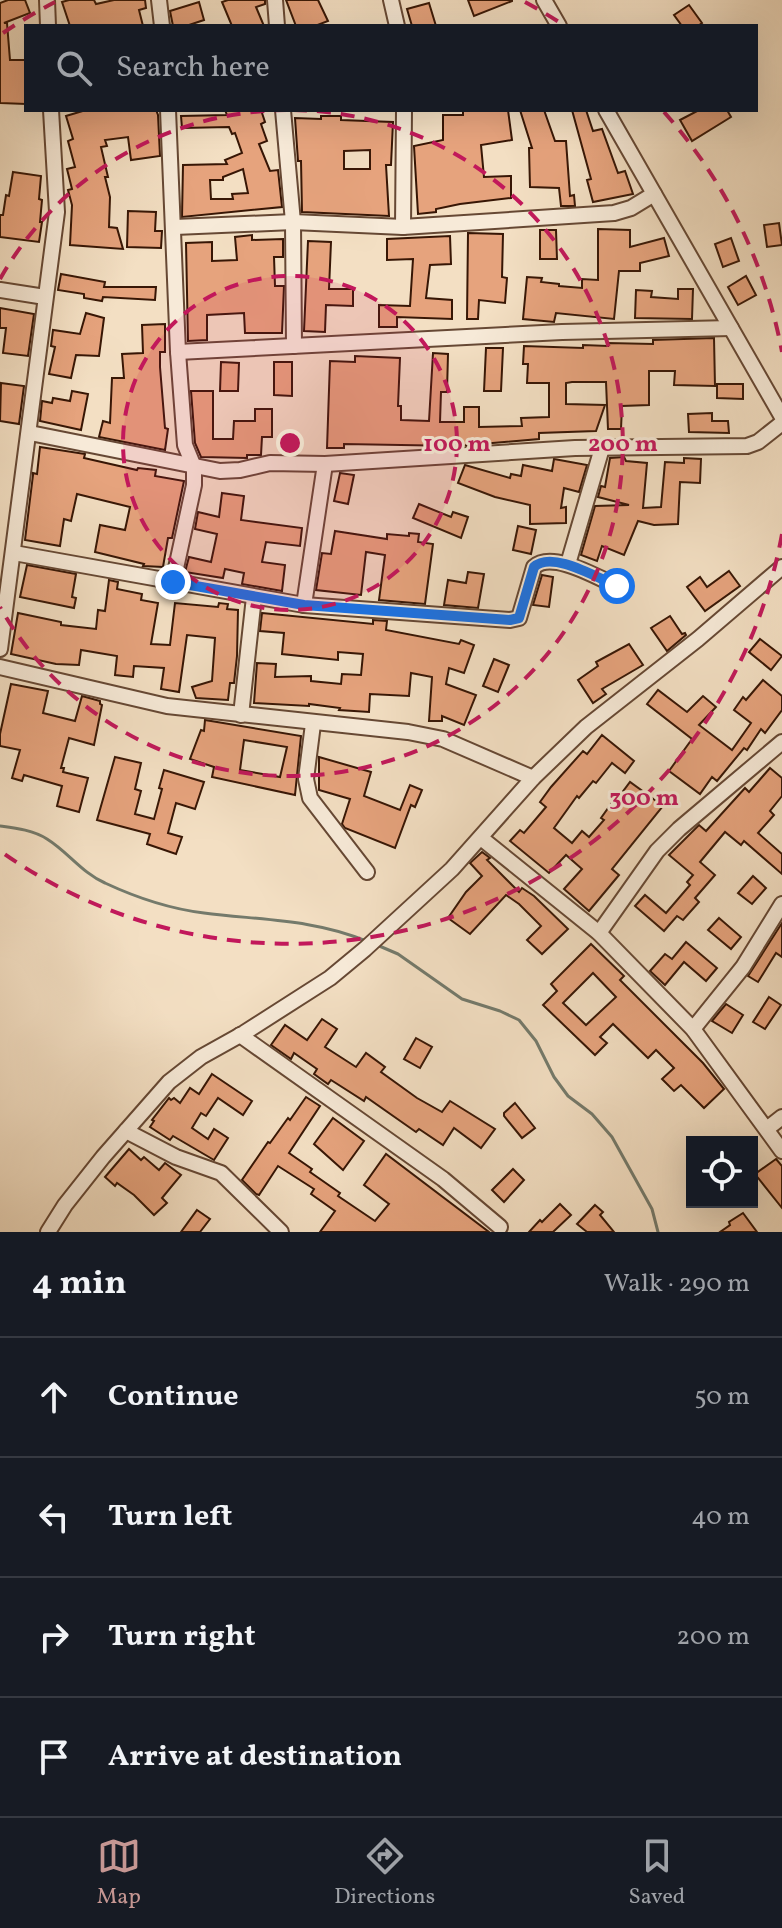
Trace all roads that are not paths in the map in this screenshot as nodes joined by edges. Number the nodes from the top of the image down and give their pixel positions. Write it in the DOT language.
graph roads {
  1 [pos="47,0"];
  2 [pos="159,0"];
  3 [pos="275,0"];
  4 [pos="391,0"];
  5 [pos="544,0"];
  6 [pos="48,24"];
  7 [pos="162,24"];
  8 [pos="277,24"];
  9 [pos="397,24"];
  10 [pos="558,24"];
  11 [pos="51,112"];
  12 [pos="168,112"];
  13 [pos="283,112"];
  14 [pos="404,112"];
  15 [pos="607,112"];
  16 [pos="654,194"];
  17 [pos="293,222"];
  18 [pos="175,227"];
  19 [pos="403,227"];
  20 [pos="0,290"];
  21 [pos="45,297"];
  22 [pos="731,328"];
  23 [pos="294,346"];
  24 [pos="178,352"];
  25 [pos="782,420"];
  26 [pos="30,433"];
  27 [pos="602,448"];
  28 [pos="325,464"];
  29 [pos="194,467"];
  30 [pos="14,553"];
  31 [pos="568,564"];
  32 [pos="782,567"];
  33 [pos="173,582"];
  34 [pos="617,586"];
  35 [pos="254,597"];
  36 [pos="304,605"];
  37 [pos="0,649"];
  38 [pos="0,667"];
  39 [pos="241,715"];
  40 [pos="313,724"];
  41 [pos="782,742"];
  42 [pos="533,778"];
  43 [pos="481,838"];
  44 [pos="367,872"];
  45 [pos="782,904"];
  46 [pos="599,933"];
  47 [pos="693,1029"];
  48 [pos="240,1035"];
  49 [pos="782,1117"];
  50 [pos="768,1128"];
  51 [pos="126,1131"];
  52 [pos="782,1151"];
  53 [pos="500,1227"];
  54 [pos="48,1232"];
  55 [pos="281,1232"];
  1 -- 6 [label="street"];
  2 -- 7 [label="street"];
  3 -- 8 [label="street"];
  4 -- 9 [label="street"];
  5 -- 10 [label="street"];
  11 -- 21 [label="street"];
  12 -- 18 [label="street"];
  13 -- 17 [label="street"];
  14 -- 19 [label="street"];
  15 -- 16 [label="street"];
  16 -- 19 [label="street"];
  16 -- 22 [label="street"];
  17 -- 18 [label="street"];
  17 -- 19 [label="street"];
  17 -- 23 [label="street"];
  18 -- 24 [label="street"];
  20 -- 21 [label="street"];
  21 -- 26 [label="street"];
  22 -- 23 [label="street"];
  22 -- 25 [label="street"];
  23 -- 24 [label="street"];
  24 -- 29 [label="street"];
  25 -- 27 [label="street"];
  26 -- 29 [label="street"];
  26 -- 30 [label="street"];
  27 -- 28 [label="street"];
  27 -- 31 [label="street"];
  28 -- 29 [label="street"];
  28 -- 36 [label="street"];
  29 -- 33 [label="street"];
  30 -- 33 [label="street"];
  30 -- 37 [label="street"];
  31 -- 34 [label="street"];
  31 -- 36 [label="street"];
  32 -- 42 [label="street"];
  33 -- 35 [label="street"];
  35 -- 36 [label="street"];
  35 -- 39 [label="street"];
  38 -- 39 [label="street"];
  39 -- 40 [label="street"];
  40 -- 42 [label="street"];
  40 -- 44 [label="street"];
  41 -- 46 [label="street"];
  42 -- 43 [label="street"];
  43 -- 46 [label="street"];
  43 -- 48 [label="street"];
  45 -- 47 [label="street"];
  46 -- 47 [label="street"];
  47 -- 50 [label="street"];
  48 -- 51 [label="street"];
  48 -- 53 [label="street"];
  49 -- 50 [label="street"];
  50 -- 52 [label="street"];
  51 -- 54 [label="street"];
  51 -- 55 [label="street"];
}
